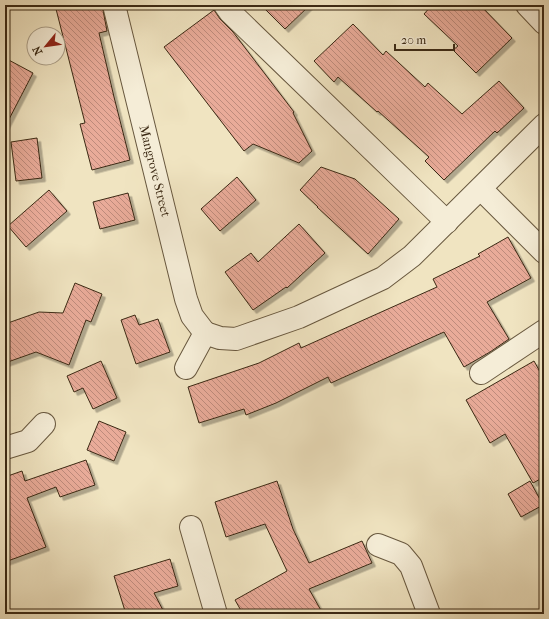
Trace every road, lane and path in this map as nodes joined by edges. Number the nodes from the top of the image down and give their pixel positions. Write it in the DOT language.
graph roads {
  1 [pos="114,5"];
  2 [pos="225,5"];
  3 [pos="527,5"];
  4 [pos="544,23"];
  5 [pos="544,125"];
  6 [pos="481,189"];
  7 [pos="447,222"];
  8 [pos="544,252"];
  9 [pos="544,331"];
  10 [pos="205,333"];
  11 [pos="186,368"];
  12 [pos="481,373"];
  13 [pos="44,424"];
  14 [pos="5,448"];
  15 [pos="191,527"];
  16 [pos="378,545"];
  17 [pos="216,614"];
  18 [pos="428,614"];
  1 -- 10 [label="street, Mangrove Street"];
  2 -- 7 [label="street"];
  3 -- 4 [label="street"];
  5 -- 6 [label="street"];
  6 -- 7 [label="street"];
  6 -- 8 [label="street"];
  7 -- 10 [label="street"];
  9 -- 12 [label="street"];
  10 -- 11 [label="street"];
  13 -- 14 [label="street"];
  15 -- 17 [label="street"];
  16 -- 18 [label="street"];
}
